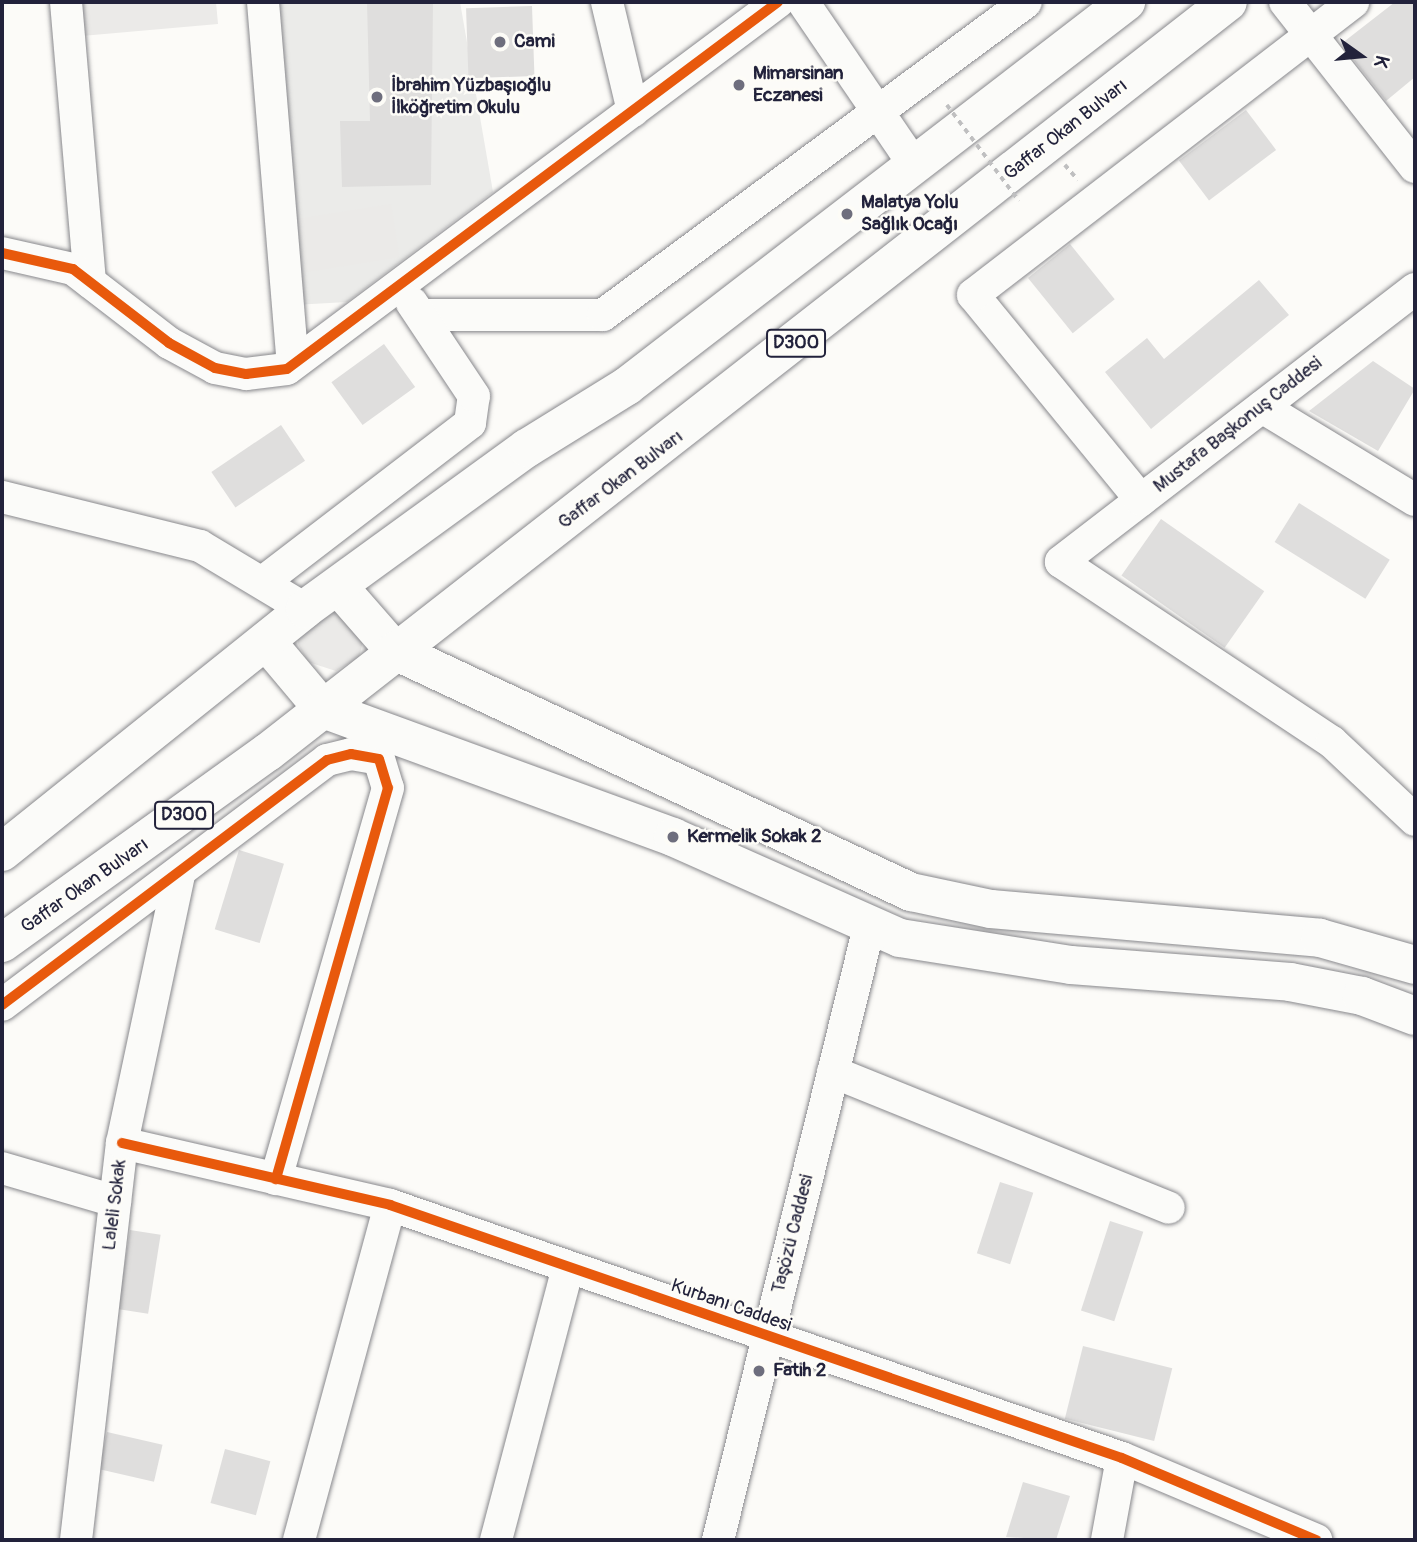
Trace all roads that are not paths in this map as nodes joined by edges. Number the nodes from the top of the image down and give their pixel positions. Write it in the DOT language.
graph roads {
  1 [pos="66,2"];
  2 [pos="264,2"];
  3 [pos="607,2"];
  4 [pos="778,2"];
  5 [pos="803,2"];
  6 [pos="1026,2"];
  7 [pos="1126,2"];
  8 [pos="1228,2"];
  9 [pos="1285,2"];
  10 [pos="1353,2"];
  11 [pos="1309,36"];
  12 [pos="633,111"];
  13 [pos="879,116"];
  14 [pos="913,163"];
  15 [pos="1415,167"];
  16 [pos="2,253"];
  17 [pos="90,282"];
  18 [pos="399,285"];
  19 [pos="1415,289"];
  20 [pos="422,315"];
  21 [pos="293,364"];
  22 [pos="1262,407"];
  23 [pos="2,498"];
  24 [pos="1142,500"];
  25 [pos="1415,500"];
  26 [pos="263,582"];
  27 [pos="338,586"];
  28 [pos="305,609"];
  29 [pos="266,640"];
  30 [pos="395,651"];
  31 [pos="323,709"];
  32 [pos="1415,820"];
  33 [pos="2,852"];
  34 [pos="179,875"];
  35 [pos="869,927"];
  36 [pos="2,943"];
  37 [pos="1415,965"];
  38 [pos="2,1005"];
  39 [pos="1415,1016"];
  40 [pos="833,1072"];
  41 [pos="122,1143"];
  42 [pos="2,1168"];
  43 [pos="276,1179"];
  44 [pos="115,1201"];
  45 [pos="390,1205"];
  46 [pos="1169,1208"];
  47 [pos="568,1268"];
  48 [pos="767,1338"];
  49 [pos="1122,1458"];
  50 [pos="76,1540"];
  51 [pos="299,1540"];
  52 [pos="496,1540"];
  53 [pos="718,1540"];
  54 [pos="1107,1540"];
  55 [pos="1316,1540"];
  1 -- 17 [label="street"];
  2 -- 21 [label="street"];
  3 -- 12 [label="street"];
  4 -- 12 [label="street"];
  5 -- 13 [label="street"];
  6 -- 13 [label="street"];
  7 -- 14 [label="highway"];
  8 -- 30 [label="highway, Gaffar Okan Bulvarı / D300"];
  9 -- 11 [label="street"];
  10 -- 11 [label="street"];
  11 -- 15 [label="street"];
  11 -- 24 [label="street"];
  12 -- 18 [label="street"];
  13 -- 14 [label="street"];
  13 -- 20 [label="street"];
  14 -- 27 [label="highway"];
  16 -- 17 [label="street"];
  17 -- 21 [label="street"];
  18 -- 20 [label="street"];
  18 -- 21 [label="street"];
  19 -- 22 [label="street, Mustafa Başkonuş Caddesi"];
  20 -- 26 [label="street"];
  22 -- 24 [label="street, Mustafa Başkonuş Caddesi"];
  22 -- 25 [label="street"];
  23 -- 26 [label="street"];
  24 -- 32 [label="street, Mustafa Başkonuş Caddesi"];
  26 -- 28 [label="street"];
  27 -- 28 [label="highway"];
  27 -- 30 [label="highway"];
  28 -- 29 [label="highway"];
  29 -- 31 [label="highway"];
  29 -- 33 [label="highway"];
  30 -- 31 [label="highway, Gaffar Okan Bulvarı / D300"];
  30 -- 37 [label="highway"];
  31 -- 35 [label="highway"];
  31 -- 36 [label="highway, Gaffar Okan Bulvarı / D300"];
  34 -- 38 [label="street"];
  34 -- 41 [label="street, Laleli Sokak"];
  34 -- 43 [label="street"];
  35 -- 39 [label="highway"];
  35 -- 40 [label="street, Taşözü Caddesi"];
  40 -- 46 [label="street"];
  40 -- 48 [label="street, Taşözü Caddesi"];
  41 -- 43 [label="street, Kurbanı Caddesi"];
  41 -- 44 [label="street, Laleli Sokak"];
  42 -- 44 [label="street"];
  43 -- 45 [label="street, Kurbanı Caddesi"];
  44 -- 50 [label="street, Laleli Sokak"];
  45 -- 47 [label="street, Kurbanı Caddesi"];
  45 -- 51 [label="street"];
  47 -- 48 [label="street, Kurbanı Caddesi"];
  47 -- 52 [label="street"];
  48 -- 49 [label="street, Kurbanı Caddesi"];
  48 -- 53 [label="street, Taşözü Caddesi"];
  49 -- 54 [label="street"];
  49 -- 55 [label="street, Kurbanı Caddesi"];
}
